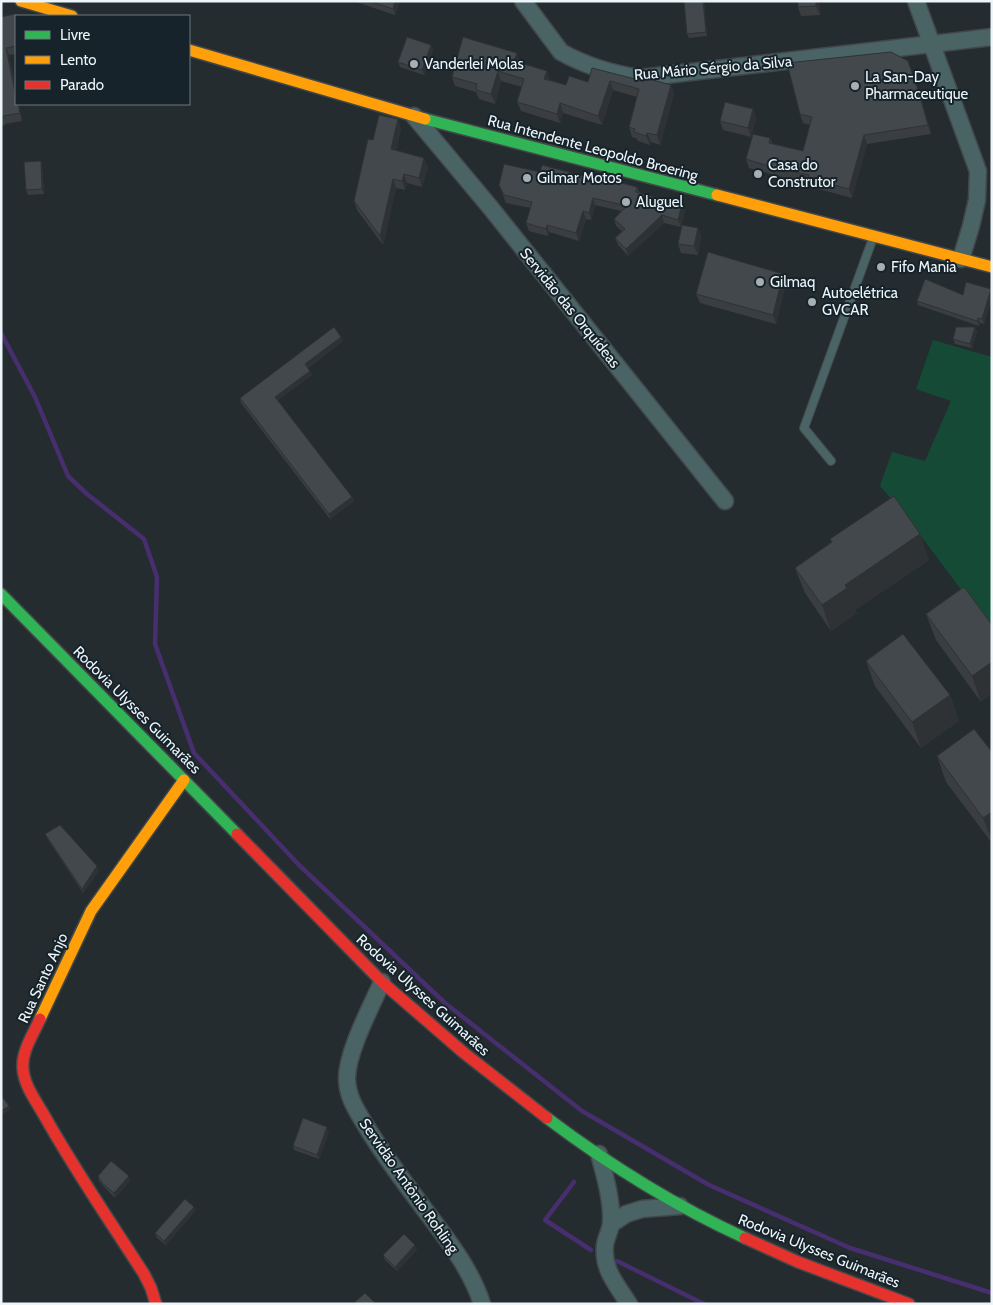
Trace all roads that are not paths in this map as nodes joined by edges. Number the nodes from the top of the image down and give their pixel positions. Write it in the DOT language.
graph roads {
  1 [pos="21,1"];
  2 [pos="523,1"];
  3 [pos="916,1"];
  4 [pos="69,15"];
  5 [pos="992,37"];
  6 [pos="931,44"];
  7 [pos="190,50"];
  8 [pos="414,116"];
  9 [pos="874,236"];
  10 [pos="961,259"];
  11 [pos="992,267"];
  12 [pos="831,461"];
  13 [pos="725,502"];
  14 [pos="1,594"];
  15 [pos="184,780"];
  16 [pos="382,982"];
  17 [pos="599,1154"];
  18 [pos="682,1206"];
  19 [pos="611,1224"];
  20 [pos="891,1297"];
  21 [pos="156,1304"];
  22 [pos="482,1304"];
  23 [pos="630,1304"];
  24 [pos="902,1304"];
  25 [pos="909,1304"];
  1 -- 4 [label="main road"];
  2 -- 6 [label="street, Rua Mário Sérgio da Silva"];
  3 -- 6 [label="street"];
  5 -- 6 [label="street, Rua Mário Sérgio da Silva"];
  6 -- 10 [label="street"];
  7 -- 8 [label="main road, Rua Intendente Leopoldo Broering"];
  8 -- 9 [label="main road, Rua Intendente Leopoldo Broering"];
  8 -- 13 [label="street, Servidão das Orquídeas"];
  9 -- 10 [label="main road, Rua Intendente Leopoldo Broering"];
  9 -- 12 [label="lane"];
  10 -- 11 [label="main road, Rua Intendente Leopoldo Broering"];
  14 -- 15 [label="main road, Rodovia Ulysses Guimarães"];
  15 -- 16 [label="main road, Rodovia Ulysses Guimarães"];
  15 -- 21 [label="main road, Rua Santo Anjo"];
  16 -- 17 [label="main road, Rodovia Ulysses Guimarães"];
  16 -- 22 [label="street, Servidão Antônio Rohling"];
  17 -- 18 [label="main road, Rodovia Ulysses Guimarães"];
  17 -- 19 [label="street"];
  18 -- 19 [label="street"];
  18 -- 20 [label="main road, Rodovia Ulysses Guimarães"];
  19 -- 23 [label="street"];
  20 -- 24 [label="main road"];
  20 -- 25 [label="main road, Rodovia Ulysses Guimarães"];
}
